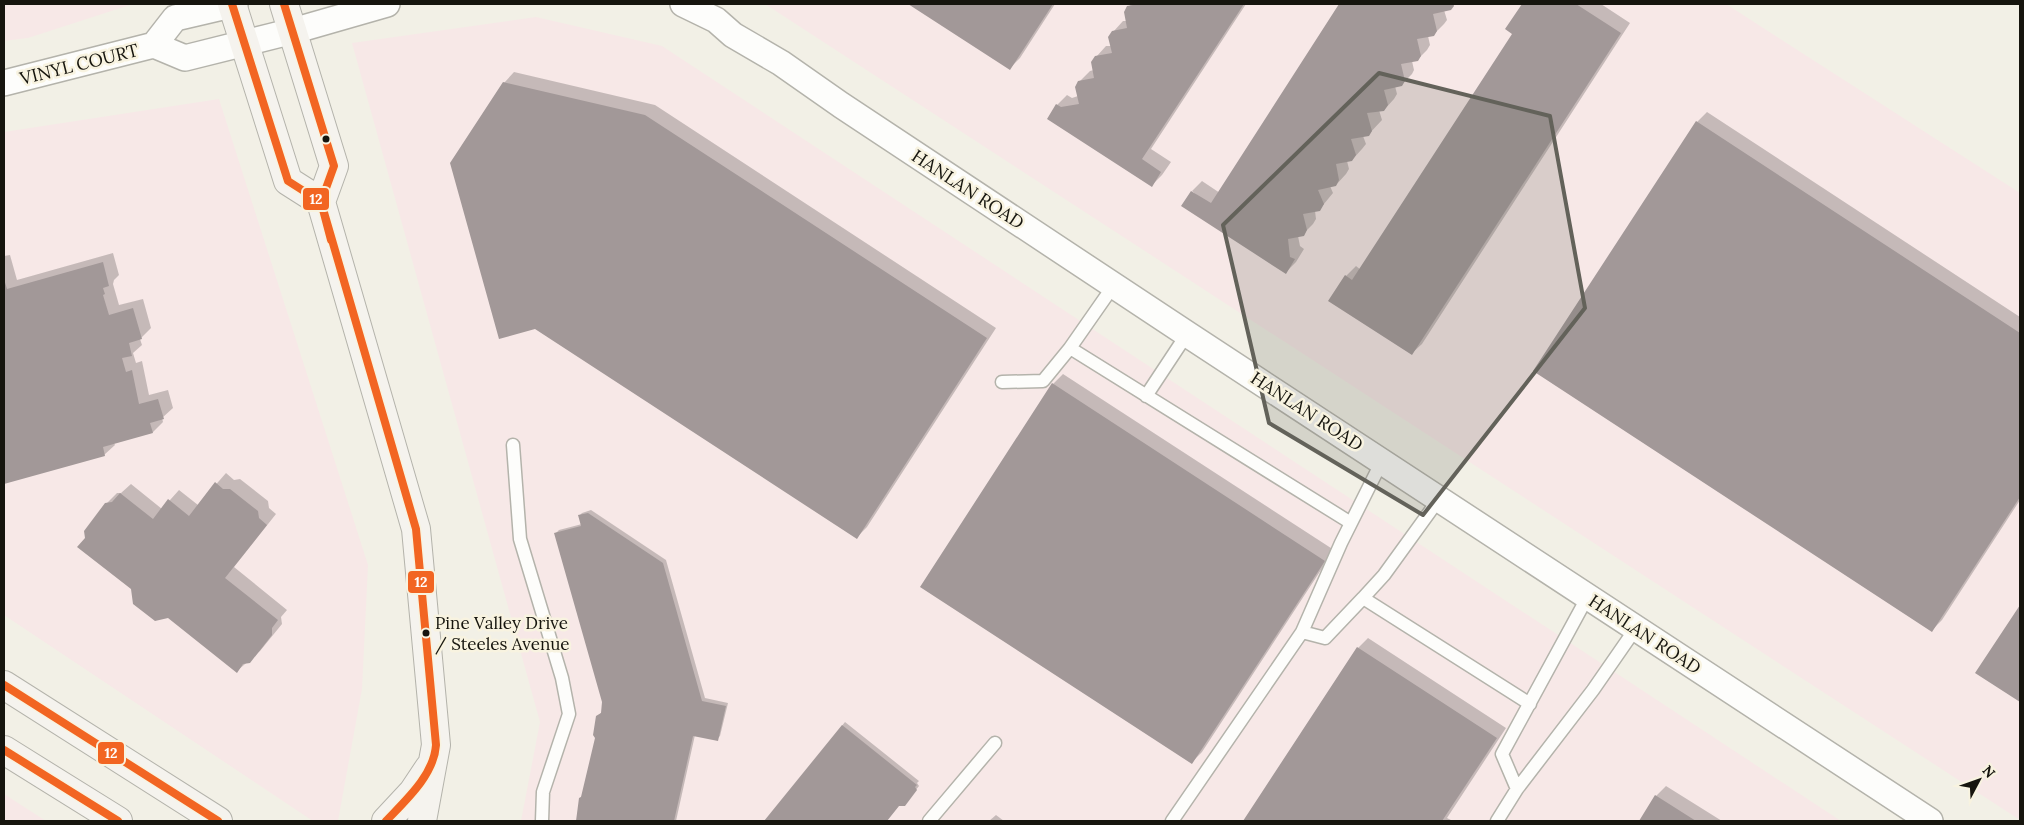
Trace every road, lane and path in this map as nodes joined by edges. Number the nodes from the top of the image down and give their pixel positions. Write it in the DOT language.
graph roads {
  1 [pos="233,4"];
  2 [pos="284,4"];
  3 [pos="387,4"];
  4 [pos="682,4"];
  5 [pos="293,31"];
  6 [pos="245,42"];
  7 [pos="154,45"];
  8 [pos="4,83"];
  9 [pos="320,202"];
  10 [pos="1114,285"];
  11 [pos="1187,334"];
  12 [pos="1070,348"];
  13 [pos="1002,382"];
  14 [pos="1146,396"];
  15 [pos="514,445"];
  16 [pos="1382,461"];
  17 [pos="1439,499"];
  18 [pos="1351,523"];
  19 [pos="1588,596"];
  20 [pos="1363,598"];
  21 [pos="1636,628"];
  22 [pos="1302,632"];
  23 [pos="4,685"];
  24 [pos="1530,704"];
  25 [pos="995,743"];
  26 [pos="4,750"];
  27 [pos="435,758"];
  28 [pos="1517,790"];
  29 [pos="118,821"];
  30 [pos="218,821"];
  31 [pos="386,821"];
  32 [pos="422,821"];
  33 [pos="542,821"];
  34 [pos="928,821"];
  35 [pos="1172,821"];
  36 [pos="1497,821"];
  37 [pos="1930,821"];
  1 -- 6 [label="main road"];
  1 -- 7 [label="street, VINYL COURT"];
  2 -- 5 [label="main road"];
  3 -- 5 [label="street"];
  4 -- 10 [label="street, HANLAN ROAD"];
  5 -- 6 [label="street"];
  5 -- 9 [label="main road"];
  6 -- 7 [label="street, VINYL COURT"];
  6 -- 9 [label="main road"];
  7 -- 8 [label="street, VINYL COURT"];
  9 -- 27 [label="main road"];
  10 -- 11 [label="street, HANLAN ROAD"];
  10 -- 12 [label="lane"];
  11 -- 14 [label="lane"];
  11 -- 16 [label="street, HANLAN ROAD"];
  12 -- 13 [label="lane"];
  12 -- 14 [label="lane"];
  14 -- 18 [label="lane"];
  15 -- 33 [label="lane"];
  16 -- 17 [label="street, HANLAN ROAD"];
  16 -- 18 [label="lane"];
  17 -- 19 [label="street, HANLAN ROAD"];
  17 -- 20 [label="lane"];
  18 -- 22 [label="lane"];
  19 -- 21 [label="street, HANLAN ROAD"];
  19 -- 24 [label="lane"];
  20 -- 22 [label="lane"];
  20 -- 24 [label="lane"];
  21 -- 28 [label="lane"];
  21 -- 37 [label="street, HANLAN ROAD"];
  22 -- 35 [label="lane"];
  23 -- 30 [label="main road"];
  24 -- 28 [label="lane"];
  25 -- 34 [label="lane"];
  26 -- 29 [label="main road"];
  27 -- 31 [label="main road"];
  27 -- 32 [label="main road"];
  28 -- 36 [label="lane"];
}
